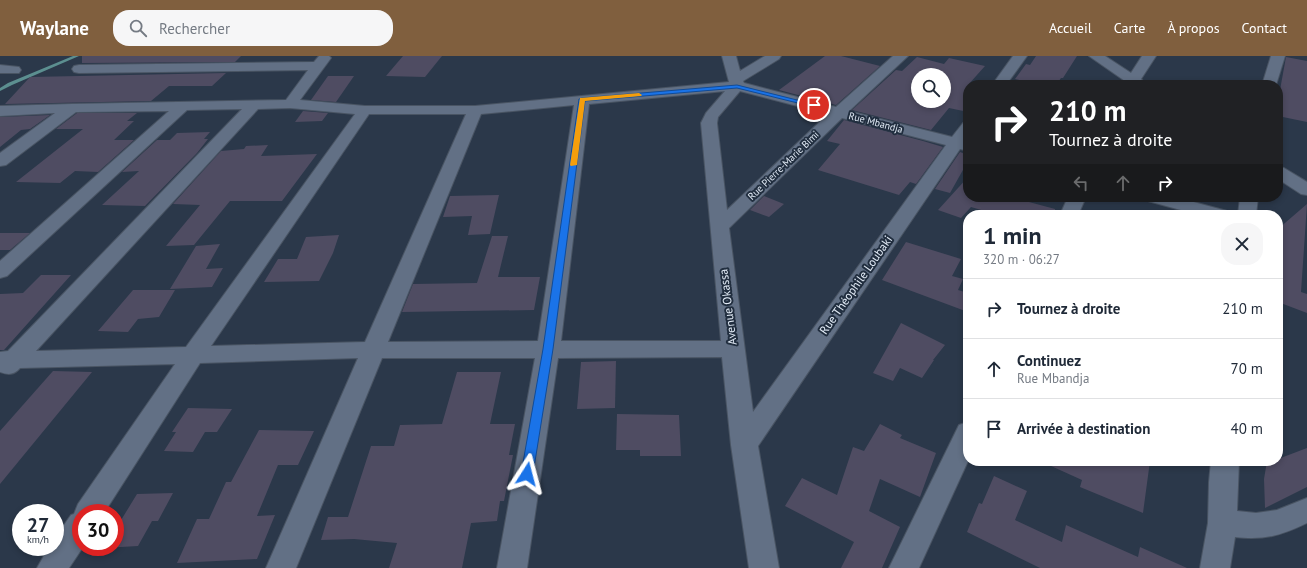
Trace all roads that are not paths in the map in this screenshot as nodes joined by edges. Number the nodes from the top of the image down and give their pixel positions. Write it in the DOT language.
graph roads {
  1 [pos="729,56"];
  2 [pos="774,56"];
  3 [pos="901,56"];
  4 [pos="1020,56"];
  5 [pos="1096,56"];
  6 [pos="1148,56"];
  7 [pos="1278,56"];
  8 [pos="322,61"];
  9 [pos="0,69"];
  10 [pos="79,69"];
  11 [pos="14,70"];
  12 [pos="1003,80"];
  13 [pos="1130,80"];
  14 [pos="1136,80"];
  15 [pos="1271,80"];
  16 [pos="737,83"];
  17 [pos="582,99"];
  18 [pos="254,104"];
  19 [pos="290,104"];
  20 [pos="183,106"];
  21 [pos="72,108"];
  22 [pos="365,110"];
  23 [pos="475,110"];
  24 [pos="0,111"];
  25 [pos="839,112"];
  26 [pos="962,144"];
  27 [pos="0,161"];
  28 [pos="1283,175"];
  29 [pos="1307,190"];
  30 [pos="1172,202"];
  31 [pos="1202,210"];
  32 [pos="719,227"];
  33 [pos="0,272"];
  34 [pos="548,349"];
  35 [pos="733,349"];
  36 [pos="372,350"];
  37 [pos="193,355"];
  38 [pos="5,365"];
  39 [pos="963,443"];
  40 [pos="744,445"];
  41 [pos="1225,466"];
  42 [pos="94,504"];
  43 [pos="1307,510"];
  44 [pos="1223,523"];
  45 [pos="72,538"];
  46 [pos="52,568"];
  47 [pos="280,568"];
  48 [pos="512,568"];
  49 [pos="764,568"];
  50 [pos="904,568"];
  51 [pos="1214,568"];
  1 -- 16 [label="street"];
  2 -- 16 [label="street"];
  3 -- 25 [label="street, Rue Pierre-Marie Bimi"];
  4 -- 12 [label="street"];
  5 -- 13 [label="street"];
  6 -- 14 [label="street"];
  7 -- 15 [label="street"];
  8 -- 10 [label="street"];
  8 -- 19 [label="street"];
  9 -- 11 [label="street"];
  16 -- 17 [label="street"];
  16 -- 25 [label="street, Rue Mbandja"];
  16 -- 32 [label="street, Avenue Okassa"];
  17 -- 23 [label="street"];
  17 -- 34 [label="street"];
  18 -- 19 [label="street"];
  18 -- 20 [label="street"];
  18 -- 38 [label="street"];
  19 -- 22 [label="street"];
  20 -- 21 [label="street"];
  20 -- 33 [label="street"];
  21 -- 24 [label="street"];
  21 -- 27 [label="street"];
  22 -- 23 [label="street"];
  22 -- 37 [label="street"];
  23 -- 36 [label="street"];
  25 -- 26 [label="street, Rue Mbandja"];
  25 -- 32 [label="street, Rue Pierre-Marie Bimi"];
  26 -- 40 [label="street, Rue Théophile Loubaki"];
  28 -- 29 [label="street"];
  30 -- 31 [label="street"];
  32 -- 35 [label="street, Avenue Okassa"];
  34 -- 35 [label="street"];
  34 -- 36 [label="street"];
  34 -- 48 [label="street"];
  35 -- 40 [label="street, Avenue Okassa"];
  36 -- 37 [label="street"];
  36 -- 47 [label="street"];
  37 -- 38 [label="street"];
  37 -- 42 [label="street"];
  39 -- 50 [label="street"];
  40 -- 49 [label="street, Avenue Okassa"];
  41 -- 44 [label="street"];
  43 -- 44 [label="street"];
  44 -- 51 [label="street"];
  45 -- 46 [label="street"];
}
